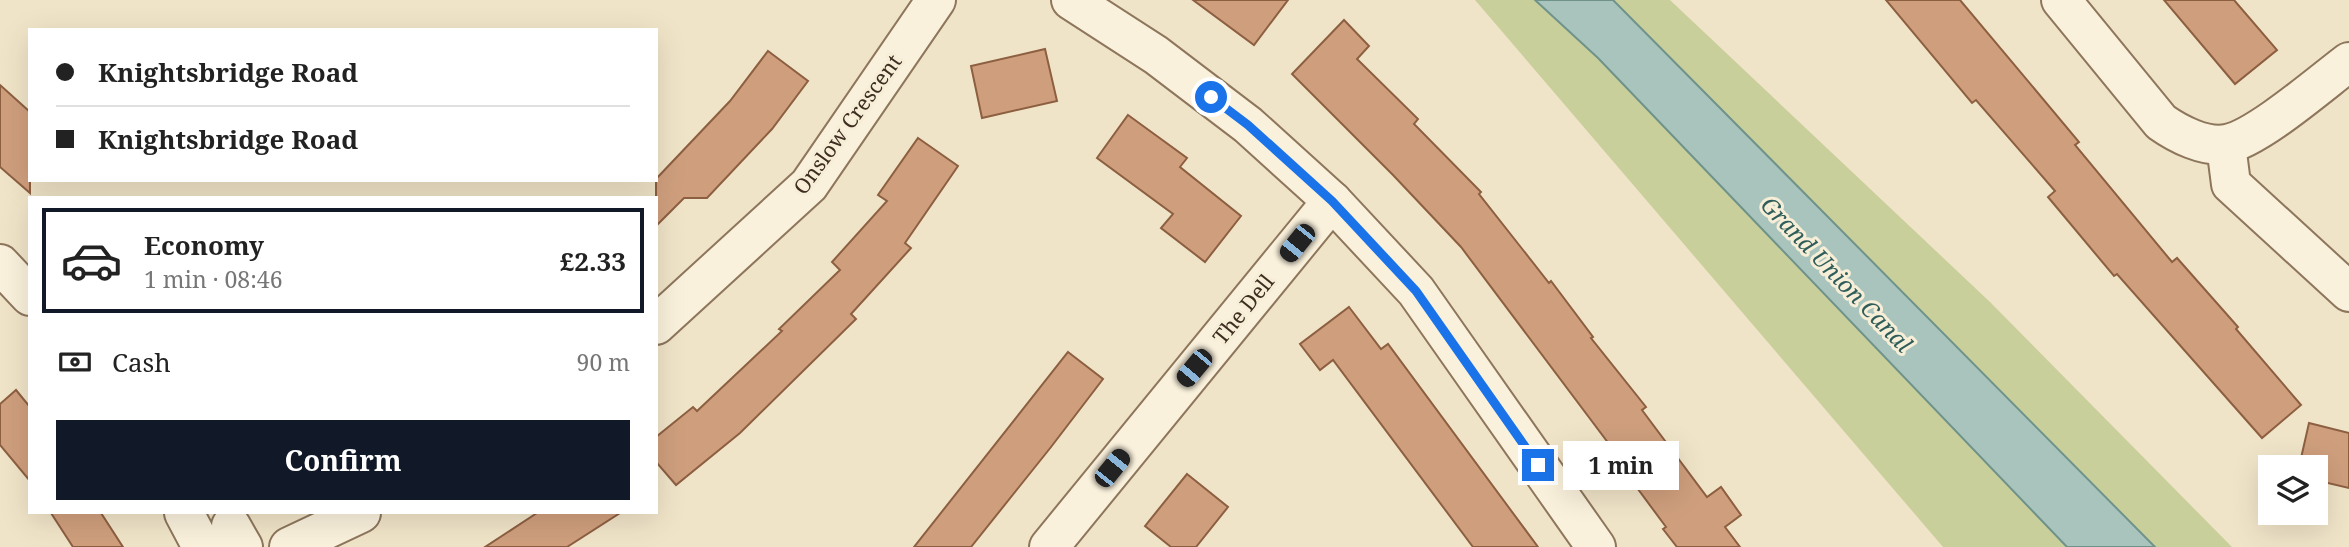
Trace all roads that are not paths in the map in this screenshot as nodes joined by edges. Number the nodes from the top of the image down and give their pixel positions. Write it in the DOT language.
graph roads {
  1 [pos="936,0"];
  2 [pos="1071,0"];
  3 [pos="2061,0"];
  4 [pos="2349,62"];
  5 [pos="2226,145"];
  6 [pos="1332,201"];
  7 [pos="0,264"];
  8 [pos="2349,292"];
  9 [pos="28,294"];
  10 [pos="658,324"];
  11 [pos="186,514"];
  12 [pos="359,514"];
  13 [pos="225,540"];
  14 [pos="289,547"];
  15 [pos="1049,547"];
  16 [pos="1596,547"];
  1 -- 10 [label="street, Onslow Crescent"];
  2 -- 6 [label="street"];
  3 -- 5 [label="street"];
  4 -- 5 [label="street"];
  5 -- 8 [label="street"];
  6 -- 15 [label="street, The Dell"];
  6 -- 16 [label="street"];
  7 -- 9 [label="street"];
  11 -- 13 [label="street"];
  12 -- 14 [label="street"];
}
